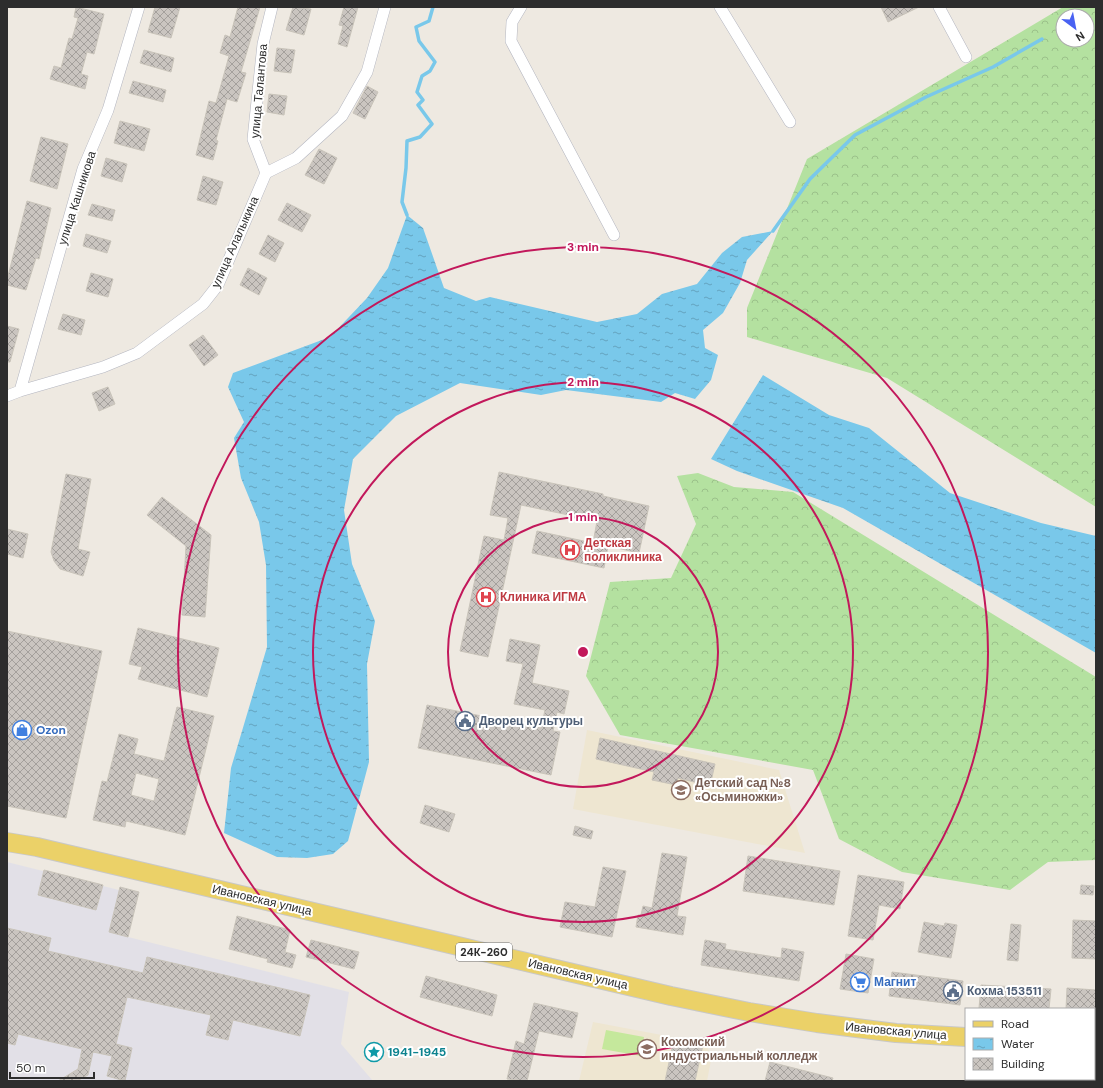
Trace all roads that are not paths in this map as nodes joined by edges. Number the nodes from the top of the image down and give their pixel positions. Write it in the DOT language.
graph roads {
  1 [pos="139,7"];
  2 [pos="272,7"];
  3 [pos="385,7"];
  4 [pos="521,7"];
  5 [pos="720,7"];
  6 [pos="939,7"];
  7 [pos="966,57"];
  8 [pos="790,122"];
  9 [pos="266,173"];
  10 [pos="614,235"];
  11 [pos="20,391"];
  12 [pos="7,396"];
  13 [pos="7,842"];
  14 [pos="965,1037"];
  1 -- 11 [label="street, улица Кашникова"];
  2 -- 9 [label="street, улица Талантова"];
  3 -- 9 [label="street"];
  4 -- 10 [label="street"];
  5 -- 8 [label="street"];
  6 -- 7 [label="street"];
  9 -- 11 [label="street, улица Алалыкина"];
  11 -- 12 [label="street, улица Алалыкина"];
  13 -- 14 [label="main road, Ивановская улица / 24К-260"];
}
